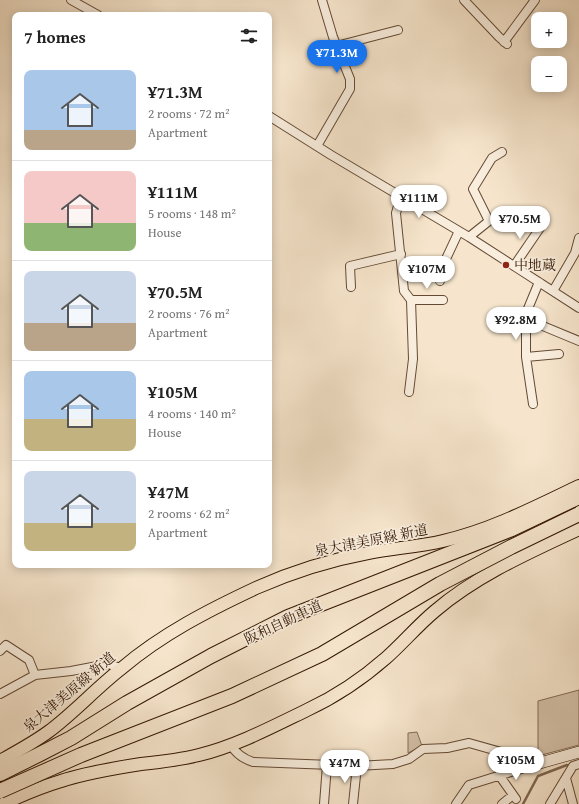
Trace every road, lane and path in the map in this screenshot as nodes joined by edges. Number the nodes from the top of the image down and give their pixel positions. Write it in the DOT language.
graph roads {
  1 [pos="72,0"];
  2 [pos="322,0"];
  3 [pos="464,0"];
  4 [pos="535,0"];
  5 [pos="93,12"];
  6 [pos="398,30"];
  7 [pos="336,46"];
  8 [pos="272,118"];
  9 [pos="316,146"];
  10 [pos="502,152"];
  11 [pos="401,196"];
  12 [pos="542,225"];
  13 [pos="459,231"];
  14 [pos="469,237"];
  15 [pos="579,238"];
  16 [pos="401,254"];
  17 [pos="514,266"];
  18 [pos="402,268"];
  19 [pos="539,282"];
  20 [pos="351,287"];
  21 [pos="553,291"];
  22 [pos="411,300"];
  23 [pos="443,300"];
  24 [pos="579,308"];
  25 [pos="526,319"];
  26 [pos="579,341"];
  27 [pos="559,354"];
  28 [pos="526,357"];
  29 [pos="408,392"];
  30 [pos="533,404"];
  31 [pos="579,486"];
  32 [pos="579,497"];
  33 [pos="579,514"];
  34 [pos="579,529"];
  35 [pos="0,651"];
  36 [pos="121,668"];
  37 [pos="35,675"];
  38 [pos="0,694"];
  39 [pos="231,745"];
  40 [pos="579,752"];
  41 [pos="0,761"];
  42 [pos="540,763"];
  43 [pos="579,764"];
  44 [pos="327,765"];
  45 [pos="357,766"];
  46 [pos="0,774"];
  47 [pos="499,775"];
  48 [pos="566,778"];
  49 [pos="0,784"];
  50 [pos="0,790"];
  51 [pos="21,801"];
  52 [pos="3,804"];
  53 [pos="324,804"];
  54 [pos="354,804"];
  55 [pos="456,804"];
  56 [pos="502,804"];
  57 [pos="550,804"];
  58 [pos="573,804"];
  1 -- 5 [label="street"];
  2 -- 7 [label="street"];
  3 -- 4 [label="street"];
  6 -- 7 [label="street"];
  7 -- 9 [label="street"];
  8 -- 9 [label="street"];
  9 -- 11 [label="street"];
  10 -- 14 [label="street"];
  11 -- 13 [label="street"];
  11 -- 16 [label="street"];
  12 -- 17 [label="street"];
  13 -- 14 [label="street"];
  13 -- 18 [label="street"];
  14 -- 17 [label="street"];
  15 -- 21 [label="street"];
  16 -- 18 [label="street"];
  16 -- 20 [label="street"];
  17 -- 19 [label="street"];
  18 -- 22 [label="street"];
  19 -- 21 [label="street"];
  19 -- 25 [label="street"];
  21 -- 24 [label="street"];
  22 -- 23 [label="street"];
  22 -- 29 [label="street"];
  25 -- 26 [label="street"];
  25 -- 28 [label="street"];
  27 -- 28 [label="street"];
  28 -- 30 [label="street"];
  31 -- 36 [label="main road, 泉大津美原線 新道"];
  32 -- 46 [label="highway, 阪和自動車道"];
  33 -- 50 [label="highway, bridge"];
  34 -- 39 [label="main road"];
  35 -- 37 [label="street"];
  36 -- 37 [label="street"];
  36 -- 41 [label="main road, 泉大津美原線 新道"];
  37 -- 38 [label="street"];
  39 -- 44 [label="street"];
  39 -- 51 [label="main road"];
  40 -- 42 [label="street"];
  42 -- 45 [label="street"];
  42 -- 47 [label="street"];
  43 -- 48 [label="street"];
  44 -- 45 [label="street"];
  44 -- 53 [label="street"];
  45 -- 54 [label="street"];
  47 -- 55 [label="street"];
  47 -- 56 [label="street"];
  48 -- 57 [label="street"];
  48 -- 58 [label="street"];
  49 -- 51 [label="street"];
  51 -- 52 [label="main road"];
}
